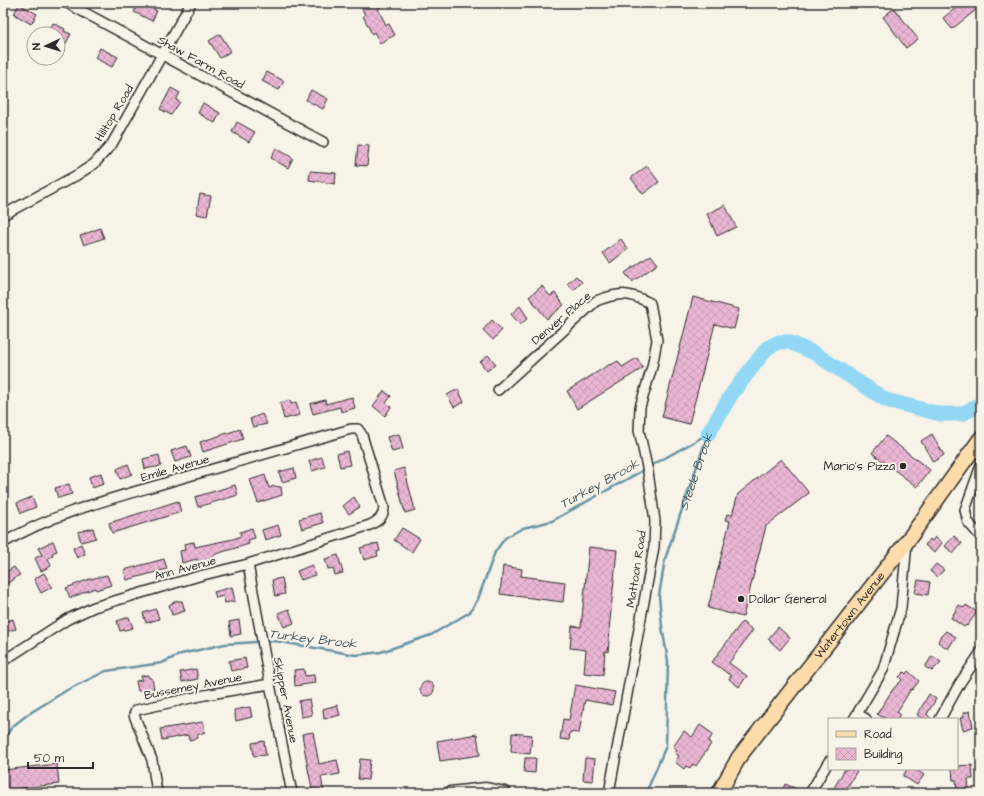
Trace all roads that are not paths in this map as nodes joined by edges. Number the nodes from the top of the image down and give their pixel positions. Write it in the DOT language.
graph roads {
  1 [pos="67,3"];
  2 [pos="191,3"];
  3 [pos="162,55"];
  4 [pos="323,142"];
  5 [pos="3,215"];
  6 [pos="650,303"];
  7 [pos="498,390"];
  8 [pos="358,429"];
  9 [pos="978,447"];
  10 [pos="981,465"];
  11 [pos="981,537"];
  12 [pos="908,540"];
  13 [pos="3,543"];
  14 [pos="248,564"];
  15 [pos="981,652"];
  16 [pos="3,661"];
  17 [pos="270,684"];
  18 [pos="855,716"];
  19 [pos="941,718"];
  20 [pos="828,763"];
  21 [pos="157,793"];
  22 [pos="292,793"];
  23 [pos="450,793"];
  24 [pos="505,793"];
  25 [pos="609,793"];
  26 [pos="719,793"];
  27 [pos="810,793"];
  1 -- 3 [label="street, Shaw Farm Road"];
  2 -- 3 [label="street, Hilltop Road"];
  3 -- 4 [label="street, Shaw Farm Road"];
  3 -- 5 [label="street, Hilltop Road"];
  6 -- 7 [label="street, Denver Place"];
  6 -- 25 [label="street, Mattoon Road"];
  8 -- 13 [label="street, Emile Avenue"];
  8 -- 14 [label="street, Ann Avenue"];
  9 -- 12 [label="main road, Watertown Avenue"];
  10 -- 11 [label="street"];
  12 -- 18 [label="street"];
  12 -- 26 [label="main road, Watertown Avenue"];
  14 -- 16 [label="street, Ann Avenue"];
  14 -- 17 [label="street, Skipper Avenue"];
  15 -- 19 [label="street"];
  17 -- 21 [label="street, Bussemey Avenue"];
  17 -- 22 [label="street, Skipper Avenue"];
  20 -- 27 [label="street"];
  23 -- 24 [label="main road"];
}
